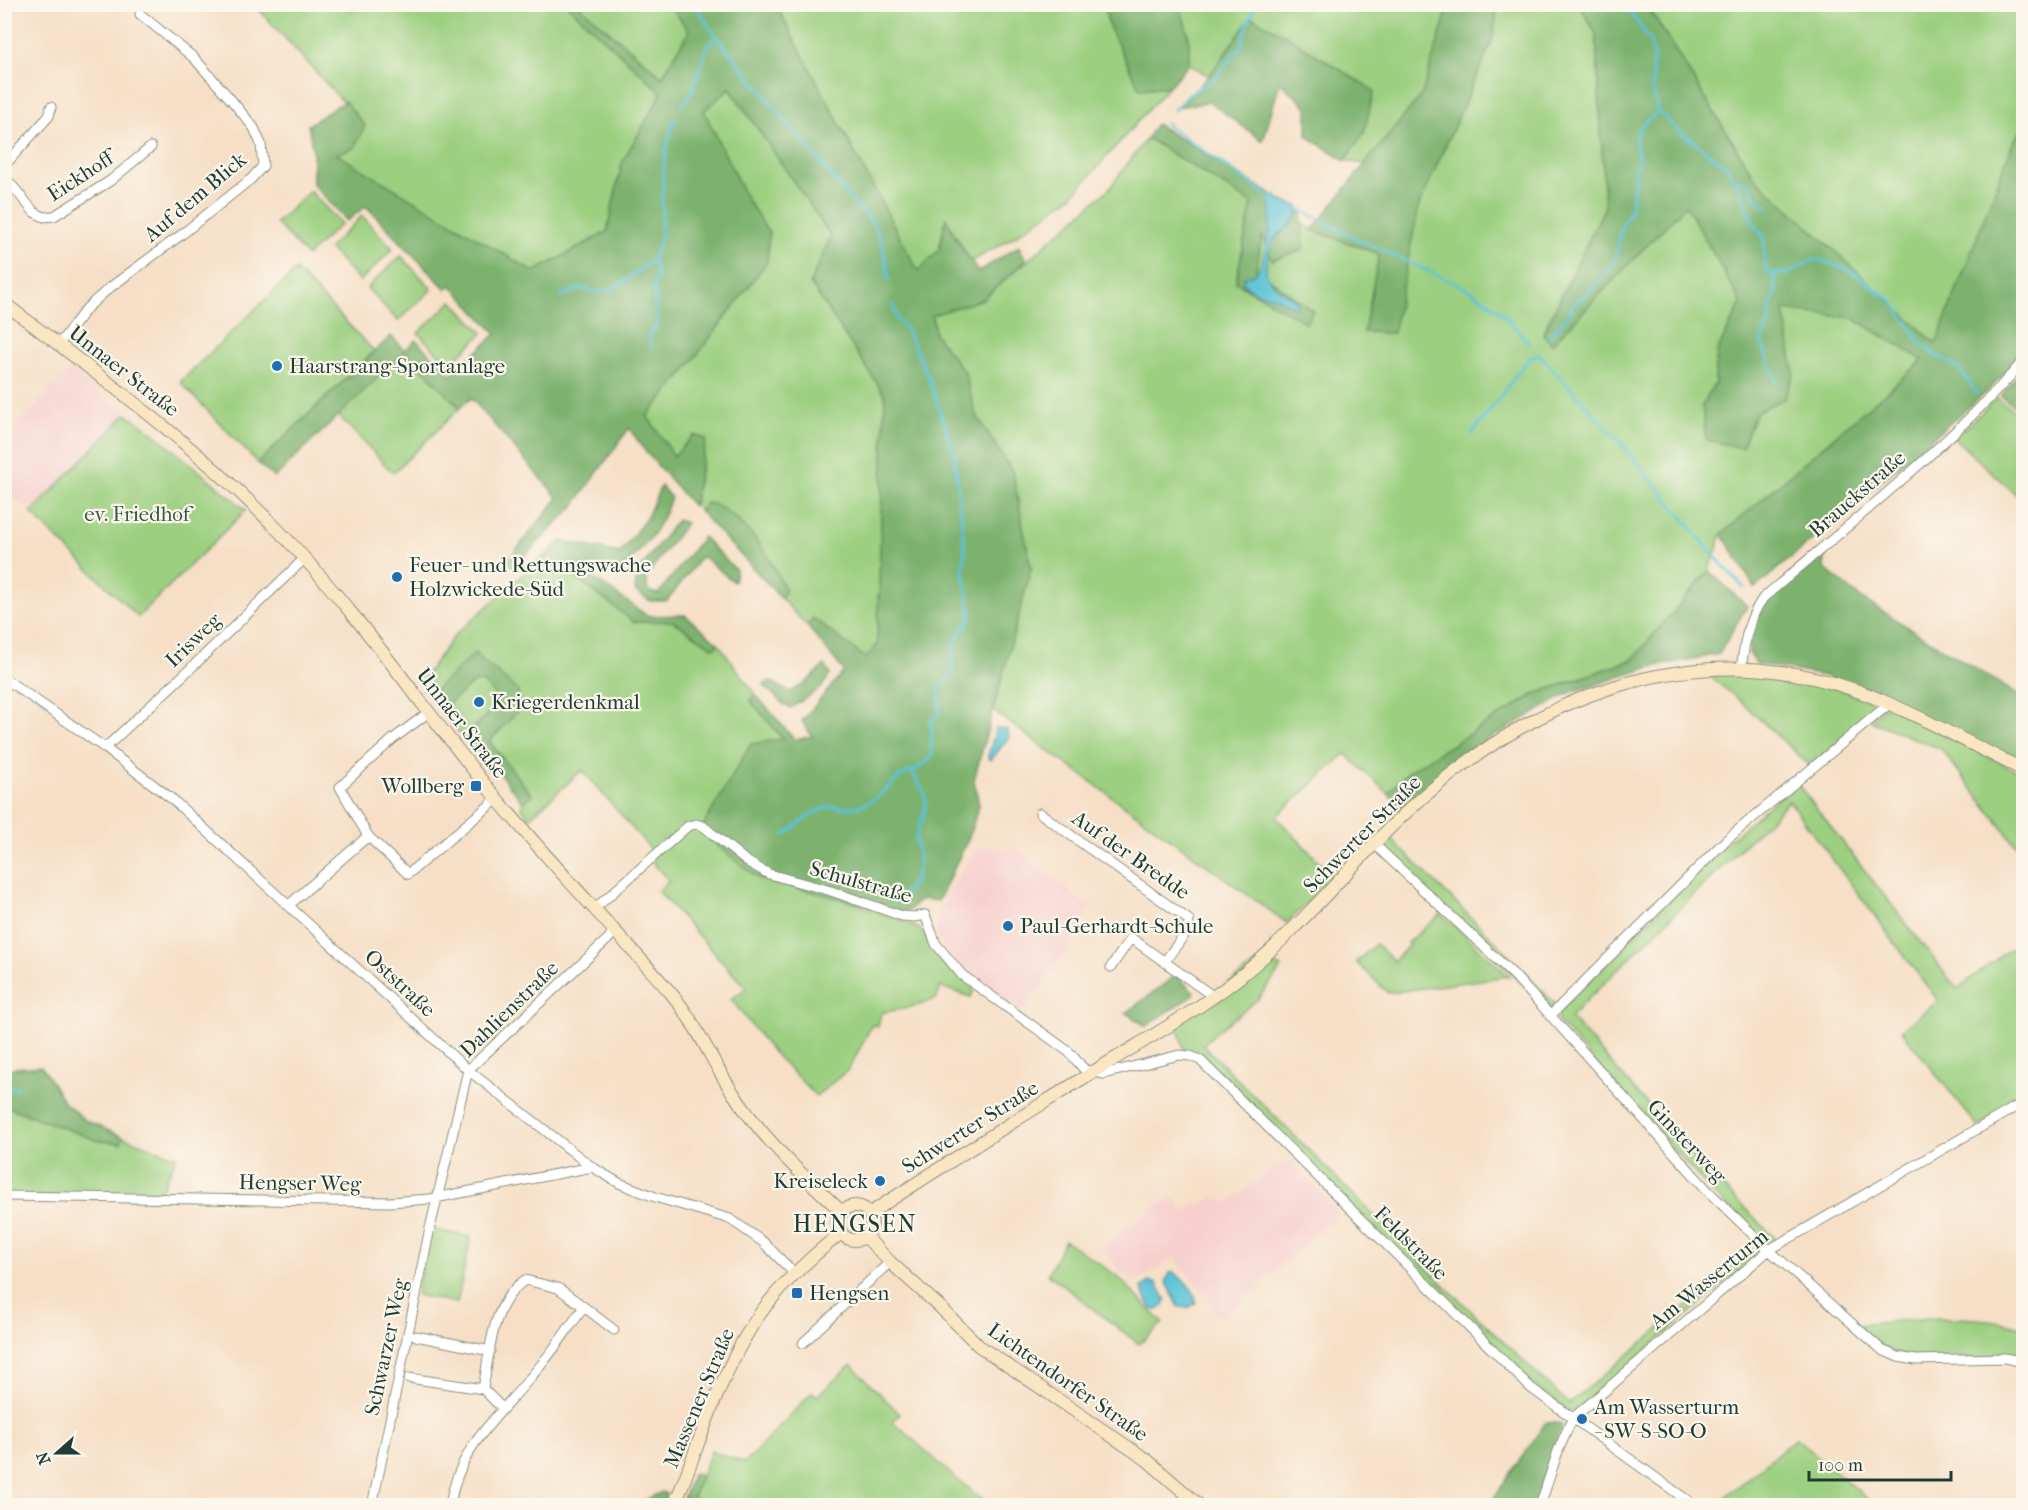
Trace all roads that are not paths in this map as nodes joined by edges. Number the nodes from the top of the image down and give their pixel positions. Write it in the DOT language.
graph roads {
  1 [pos="140,14"];
  2 [pos="51,106"];
  3 [pos="152,147"];
  4 [pos="4,166"];
  5 [pos="4,176"];
  6 [pos="4,303"];
  7 [pos="59,344"];
  8 [pos="2024,360"];
  9 [pos="305,558"];
  10 [pos="1741,669"];
  11 [pos="4,678"];
  12 [pos="1889,704"];
  13 [pos="429,712"];
  14 [pos="105,748"];
  15 [pos="2024,770"];
  16 [pos="497,799"];
  17 [pos="1040,813"];
  18 [pos="368,836"];
  19 [pos="1374,844"];
  20 [pos="600,904"];
  21 [pos="289,905"];
  22 [pos="613,931"];
  23 [pos="1165,961"];
  24 [pos="1111,967"];
  25 [pos="1214,997"];
  26 [pos="1550,1016"];
  27 [pos="468,1070"];
  28 [pos="1092,1072"];
  29 [pos="2024,1102"];
  30 [pos="592,1167"];
  31 [pos="4,1196"];
  32 [pos="438,1197"];
  33 [pos="842,1212"];
  34 [pos="869,1214"];
  35 [pos="841,1233"];
  36 [pos="866,1236"];
  37 [pos="1769,1250"];
  38 [pos="890,1262"];
  39 [pos="795,1274"];
  40 [pos="584,1307"];
  41 [pos="614,1330"];
  42 [pos="416,1336"];
  43 [pos="803,1343"];
  44 [pos="490,1351"];
  45 [pos="2024,1362"];
  46 [pos="410,1378"];
  47 [pos="483,1389"];
  48 [pos="503,1409"];
  49 [pos="1572,1419"];
  50 [pos="372,1506"];
  51 [pos="450,1506"];
  52 [pos="674,1506"];
  53 [pos="1200,1506"];
  54 [pos="1539,1506"];
  55 [pos="1695,1506"];
  1 -- 7 [label="street, Auf dem Blick"];
  2 -- 4 [label="street"];
  3 -- 5 [label="street, Eickhoff"];
  6 -- 7 [label="main road, Unnaer Straße"];
  7 -- 9 [label="main road, Unnaer Straße"];
  8 -- 10 [label="street, Brauckstraße"];
  9 -- 13 [label="main road, Unnaer Straße"];
  9 -- 14 [label="street, Irisweg"];
  10 -- 12 [label="main road, Schwerter Straße"];
  10 -- 19 [label="main road, Schwerter Straße"];
  11 -- 14 [label="street, Oststraße"];
  12 -- 15 [label="main road, Schwerter Straße"];
  12 -- 26 [label="street"];
  13 -- 16 [label="main road, Unnaer Straße"];
  13 -- 18 [label="street"];
  14 -- 21 [label="street, Oststraße"];
  16 -- 18 [label="street"];
  16 -- 22 [label="main road, Unnaer Straße"];
  17 -- 23 [label="street, Auf der Bredde"];
  18 -- 21 [label="street"];
  19 -- 25 [label="main road, Schwerter Straße"];
  19 -- 26 [label="street, Ginsterweg"];
  20 -- 28 [label="street, Schulstraße"];
  21 -- 27 [label="street, Oststraße"];
  22 -- 27 [label="street, Dahlienstraße"];
  22 -- 33 [label="main road, Unnaer Straße"];
  23 -- 24 [label="street"];
  23 -- 25 [label="street"];
  25 -- 28 [label="main road, Schwerter Straße"];
  26 -- 37 [label="street, Ginsterweg"];
  27 -- 30 [label="street, Oststraße"];
  27 -- 32 [label="street, Dahlienstraße"];
  28 -- 34 [label="main road, Schwerter Straße"];
  28 -- 49 [label="street, Feldstraße"];
  29 -- 37 [label="street, Am Wasserturm"];
  30 -- 32 [label="street, Hengser Weg"];
  30 -- 39 [label="street, Oststraße"];
  31 -- 32 [label="street, Hengser Weg"];
  32 -- 50 [label="street, Schwarzer Weg"];
  33 -- 34 [label="main road"];
  33 -- 35 [label="main road"];
  34 -- 36 [label="main road"];
  35 -- 36 [label="main road"];
  35 -- 39 [label="main road, Massener Straße"];
  36 -- 38 [label="main road, Lichtendorfer Straße"];
  37 -- 45 [label="street, Ginsterweg"];
  37 -- 49 [label="street, Am Wasserturm"];
  38 -- 43 [label="street"];
  38 -- 53 [label="main road, Lichtendorfer Straße"];
  39 -- 52 [label="main road, Massener Straße"];
  40 -- 41 [label="street"];
  40 -- 44 [label="street"];
  40 -- 48 [label="street"];
  42 -- 44 [label="street"];
  44 -- 47 [label="street"];
  46 -- 47 [label="street"];
  47 -- 48 [label="street"];
  48 -- 51 [label="street"];
  49 -- 54 [label="street, Am Wasserturm"];
  49 -- 55 [label="street, Feldstraße"];
}
